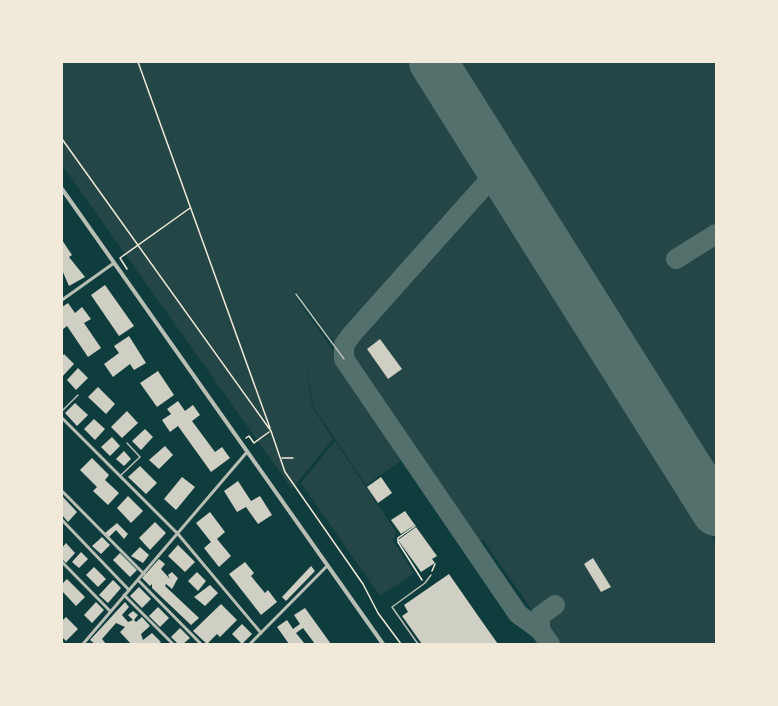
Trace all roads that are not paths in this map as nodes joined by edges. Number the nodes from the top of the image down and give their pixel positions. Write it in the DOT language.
graph roads {
  1 [pos="62,189"];
  2 [pos="115,263"];
  3 [pos="296,294"];
  4 [pos="62,298"];
  5 [pos="344,359"];
  6 [pos="78,395"];
  7 [pos="62,411"];
  8 [pos="62,418"];
  9 [pos="127,443"];
  10 [pos="249,451"];
  11 [pos="120,476"];
  12 [pos="62,491"];
  13 [pos="62,520"];
  14 [pos="178,534"];
  15 [pos="62,562"];
  16 [pos="327,566"];
  17 [pos="144,574"];
  18 [pos="431,575"];
  19 [pos="138,580"];
  20 [pos="129,590"];
  21 [pos="124,595"];
  22 [pos="110,611"];
  23 [pos="261,633"];
  24 [pos="82,645"];
  25 [pos="173,645"];
  26 [pos="201,645"];
  27 [pos="250,645"];
  28 [pos="383,645"];
  29 [pos="418,645"];
  1 -- 2 [label="street"];
  2 -- 4 [label="street"];
  2 -- 10 [label="street"];
  3 -- 5 [label="lane"];
  6 -- 7 [label="lane"];
  8 -- 11 [label="street"];
  9 -- 11 [label="lane"];
  10 -- 14 [label="street"];
  10 -- 16 [label="street"];
  11 -- 14 [label="street"];
  12 -- 17 [label="street"];
  13 -- 20 [label="street"];
  14 -- 17 [label="street"];
  14 -- 23 [label="street"];
  15 -- 22 [label="street"];
  16 -- 23 [label="street"];
  16 -- 28 [label="street"];
  17 -- 19 [label="street"];
  18 -- 29 [label="lane"];
  19 -- 20 [label="street"];
  19 -- 26 [label="street"];
  20 -- 21 [label="street"];
  21 -- 22 [label="street"];
  21 -- 25 [label="street"];
  22 -- 24 [label="street"];
  23 -- 27 [label="street"];
}
